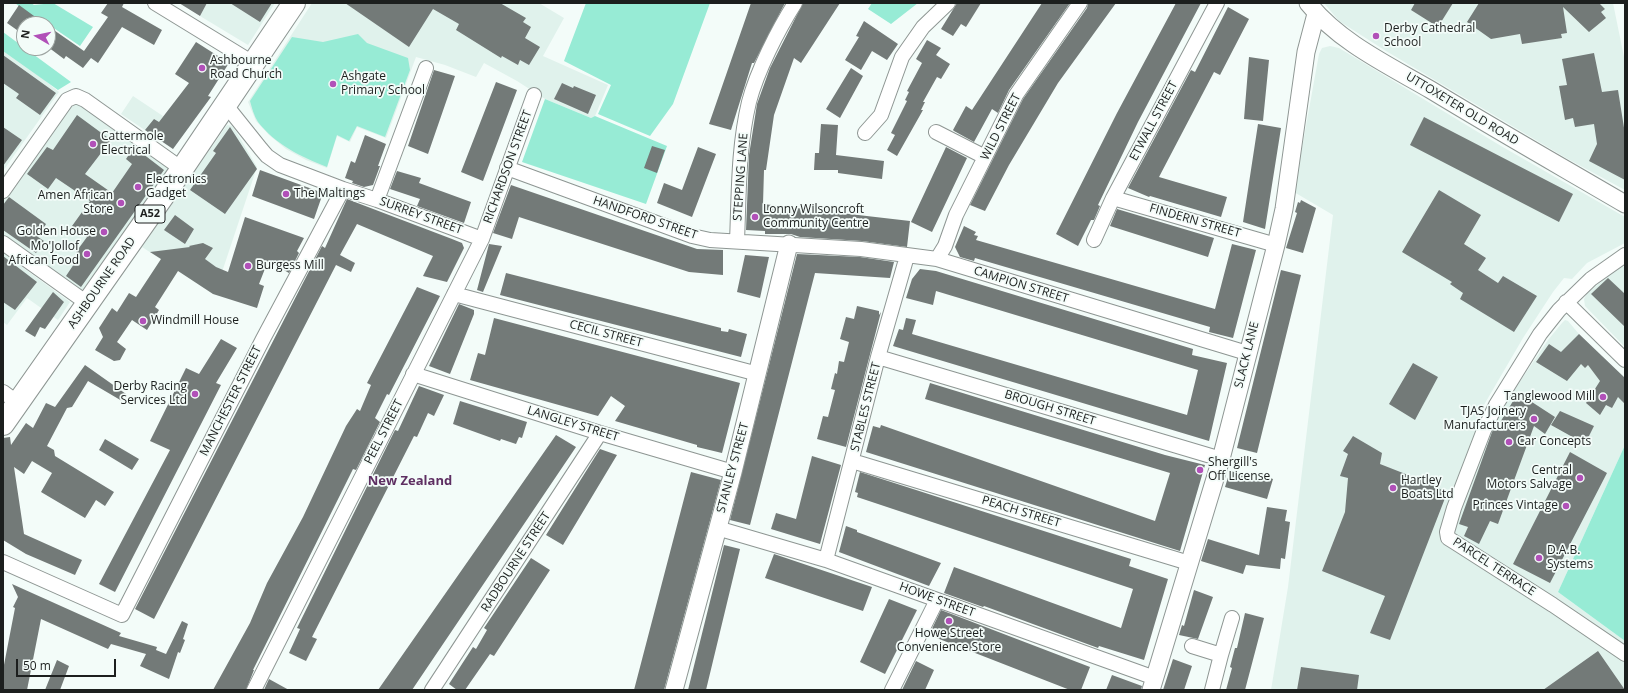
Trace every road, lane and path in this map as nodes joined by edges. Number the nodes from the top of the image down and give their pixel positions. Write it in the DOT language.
graph roads {
  1 [pos="155,3"];
  2 [pos="294,3"];
  3 [pos="795,3"];
  4 [pos="948,3"];
  5 [pos="1080,3"];
  6 [pos="1217,3"];
  7 [pos="1312,8"];
  8 [pos="253,63"];
  9 [pos="426,68"];
  10 [pos="534,95"];
  11 [pos="226,104"];
  12 [pos="936,132"];
  13 [pos="865,133"];
  14 [pos="986,157"];
  15 [pos="507,168"];
  16 [pos="182,169"];
  17 [pos="343,189"];
  18 [pos="3,191"];
  19 [pos="1113,198"];
  20 [pos="377,200"];
  21 [pos="1625,204"];
  22 [pos="482,239"];
  23 [pos="1094,240"];
  24 [pos="738,241"];
  25 [pos="3,243"];
  26 [pos="789,244"];
  27 [pos="1276,245"];
  28 [pos="1625,254"];
  29 [pos="908,256"];
  30 [pos="937,259"];
  31 [pos="454,294"];
  32 [pos="1566,302"];
  33 [pos="87,303"];
  34 [pos="1247,353"];
  35 [pos="878,357"];
  36 [pos="1625,360"];
  37 [pos="413,374"];
  38 [pos="758,374"];
  39 [pos="10,397"];
  40 [pos="3,424"];
  41 [pos="600,433"];
  42 [pos="1221,459"];
  43 [pos="852,461"];
  44 [pos="733,472"];
  45 [pos="717,528"];
  46 [pos="826,560"];
  47 [pos="3,562"];
  48 [pos="1189,563"];
  49 [pos="937,600"];
  50 [pos="1232,618"];
  51 [pos="1192,646"];
  52 [pos="1625,654"];
  53 [pos="1221,655"];
  54 [pos="1153,684"];
  55 [pos="254,690"];
  56 [pos="432,690"];
  57 [pos="674,690"];
  58 [pos="892,690"];
  59 [pos="1212,690"];
  1 -- 8 [label="street"];
  2 -- 8 [label="main road, ASHBOURNE ROAD / A52"];
  3 -- 24 [label="street, STEPPING LANE"];
  4 -- 13 [label="street"];
  5 -- 14 [label="street, WILD STREET"];
  6 -- 19 [label="street, ETWALL STREET"];
  7 -- 21 [label="street, UTTOXETER OLD ROAD"];
  7 -- 27 [label="street, SLACK LANE"];
  8 -- 11 [label="main road, ASHBOURNE ROAD / A52"];
  9 -- 20 [label="street"];
  10 -- 15 [label="street, RICHARDSON STREET"];
  11 -- 16 [label="main road, ASHBOURNE ROAD / A52"];
  11 -- 17 [label="street, SURREY STREET"];
  12 -- 14 [label="street"];
  14 -- 30 [label="street, WILD STREET"];
  15 -- 22 [label="street, RICHARDSON STREET"];
  15 -- 24 [label="street, HANDFORD STREET"];
  16 -- 18 [label="street"];
  16 -- 33 [label="main road, ASHBOURNE ROAD / A52"];
  17 -- 20 [label="street, SURREY STREET"];
  17 -- 47 [label="street, MANCHESTER STREET"];
  19 -- 23 [label="street, ETWALL STREET"];
  19 -- 27 [label="street, FINDERN STREET"];
  20 -- 22 [label="street, SURREY STREET"];
  22 -- 31 [label="street, PEEL STREET"];
  24 -- 26 [label="street, HANDFORD STREET"];
  25 -- 33 [label="street"];
  26 -- 29 [label="street, CAMPION STREET"];
  26 -- 38 [label="street, STANLEY STREET"];
  27 -- 34 [label="street, SLACK LANE"];
  28 -- 32 [label="street, PARCEL TERRACE"];
  29 -- 30 [label="street, CAMPION STREET"];
  29 -- 35 [label="street, STABLES STREET"];
  30 -- 34 [label="street, CAMPION STREET"];
  31 -- 37 [label="street, PEEL STREET"];
  31 -- 38 [label="street, CECIL STREET"];
  32 -- 36 [label="street"];
  32 -- 52 [label="street, PARCEL TERRACE"];
  33 -- 39 [label="main road, ASHBOURNE ROAD / A52"];
  34 -- 42 [label="street, SLACK LANE"];
  35 -- 42 [label="street, BROUGH STREET"];
  35 -- 43 [label="street, STABLES STREET"];
  37 -- 41 [label="street, LANGLEY STREET"];
  37 -- 55 [label="street, PEEL STREET"];
  38 -- 44 [label="street, STANLEY STREET"];
  39 -- 40 [label="main road, ASHBOURNE ROAD / A52"];
  41 -- 44 [label="street, LANGLEY STREET"];
  41 -- 56 [label="street, RADBOURNE STREET"];
  42 -- 48 [label="street, SLACK LANE"];
  43 -- 46 [label="street, STABLES STREET"];
  43 -- 48 [label="street, PEACH STREET"];
  44 -- 45 [label="street, STANLEY STREET"];
  45 -- 46 [label="street, HOWE STREET"];
  45 -- 57 [label="street, STANLEY STREET"];
  46 -- 49 [label="street, HOWE STREET"];
  48 -- 54 [label="street, SLACK LANE"];
  49 -- 54 [label="street, HOWE STREET"];
  49 -- 58 [label="street"];
  50 -- 53 [label="street"];
  51 -- 53 [label="street"];
  53 -- 59 [label="street"];
}
